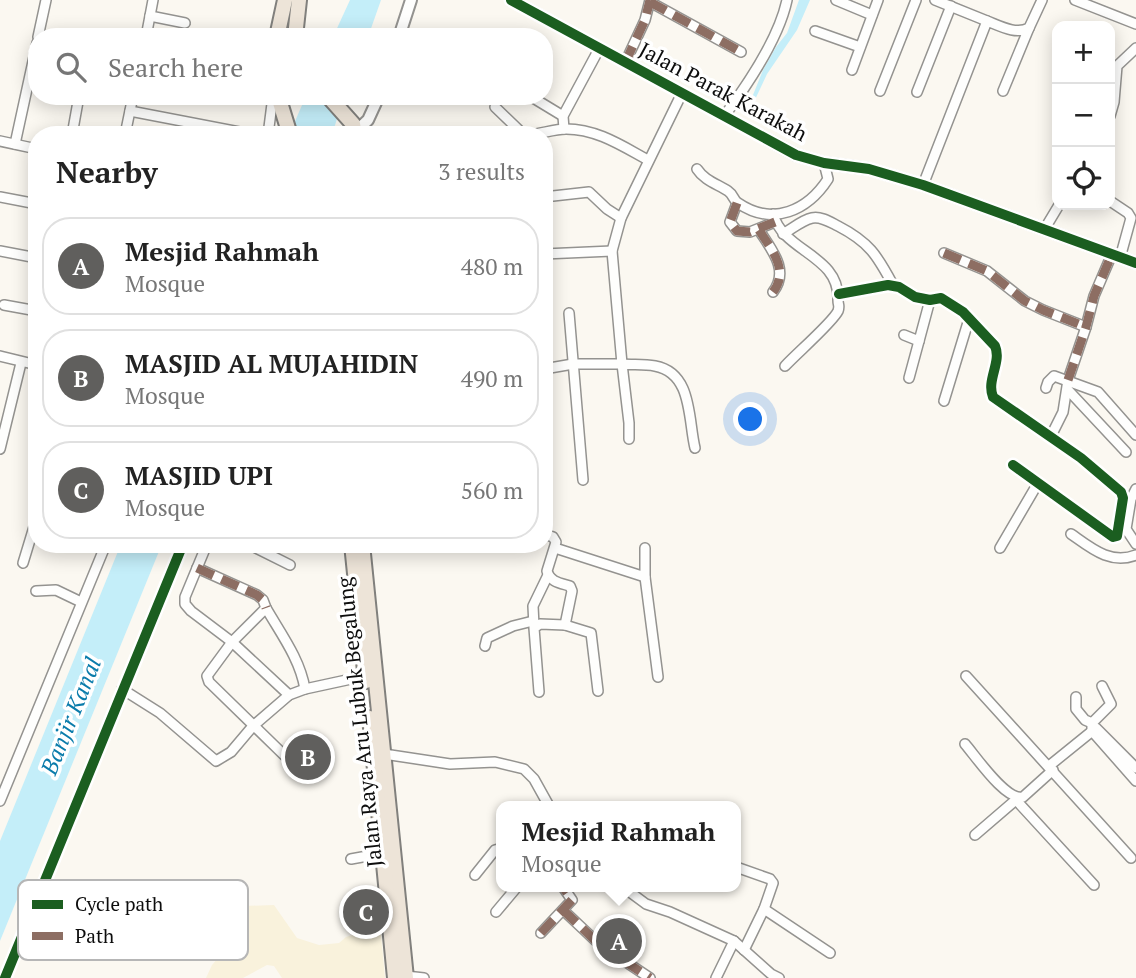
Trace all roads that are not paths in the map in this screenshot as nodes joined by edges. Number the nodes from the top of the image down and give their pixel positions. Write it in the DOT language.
graph roads {
  1 [pos="46,0"];
  2 [pos="153,0"];
  3 [pos="285,0"];
  4 [pos="299,0"];
  5 [pos="411,0"];
  6 [pos="511,0"];
  7 [pos="787,0"];
  8 [pos="836,0"];
  9 [pos="878,0"];
  10 [pos="916,0"];
  11 [pos="935,0"];
  12 [pos="1076,0"];
  13 [pos="650,1"];
  14 [pos="1040,1"];
  15 [pos="951,6"];
  16 [pos="872,15"];
  17 [pos="150,16"];
  18 [pos="987,21"];
  19 [pos="185,23"];
  20 [pos="1136,24"];
  21 [pos="40,28"];
  22 [pos="148,28"];
  23 [pos="278,28"];
  24 [pos="296,28"];
  25 [pos="401,28"];
  26 [pos="1029,29"];
  27 [pos="816,31"];
  28 [pos="860,47"];
  29 [pos="599,48"];
  30 [pos="1136,48"];
  31 [pos="741,52"];
  32 [pos="625,63"];
  33 [pos="852,70"];
  34 [pos="28,84"];
  35 [pos="1115,90"];
  36 [pos="1003,91"];
  37 [pos="880,92"];
  38 [pos="917,92"];
  39 [pos="682,93"];
  40 [pos="77,105"];
  41 [pos="131,105"];
  42 [pos="277,105"];
  43 [pos="279,105"];
  44 [pos="335,105"];
  45 [pos="375,105"];
  46 [pos="545,105"];
  47 [pos="495,107"];
  48 [pos="130,111"];
  49 [pos="725,115"];
  50 [pos="563,116"];
  51 [pos="74,126"];
  52 [pos="127,126"];
  53 [pos="208,126"];
  54 [pos="271,126"];
  55 [pos="287,126"];
  56 [pos="351,126"];
  57 [pos="358,126"];
  58 [pos="515,126"];
  59 [pos="564,129"];
  60 [pos="553,131"];
  61 [pos="0,141"];
  62 [pos="15,144"];
  63 [pos="28,147"];
  64 [pos="648,160"];
  65 [pos="824,163"];
  66 [pos="697,169"];
  67 [pos="923,185"];
  68 [pos="553,196"];
  69 [pos="0,197"];
  70 [pos="28,202"];
  71 [pos="737,203"];
  72 [pos="1115,204"];
  73 [pos="1056,210"];
  74 [pos="621,218"];
  75 [pos="774,218"];
  76 [pos="759,230"];
  77 [pos="1044,230"];
  78 [pos="783,234"];
  79 [pos="0,251"];
  80 [pos="612,251"];
  81 [pos="944,253"];
  82 [pos="553,254"];
  83 [pos="28,256"];
  84 [pos="1116,256"];
  85 [pos="1136,263"];
  86 [pos="893,285"];
  87 [pos="773,292"];
  88 [pos="839,294"];
  89 [pos="930,300"];
  90 [pos="4,304"];
  91 [pos="28,309"];
  92 [pos="569,313"];
  93 [pos="969,319"];
  94 [pos="1086,327"];
  95 [pos="905,335"];
  96 [pos="919,341"];
  97 [pos="0,356"];
  98 [pos="22,363"];
  99 [pos="28,364"];
  100 [pos="622,364"];
  101 [pos="573,365"];
  102 [pos="785,366"];
  103 [pos="553,368"];
  104 [pos="909,379"];
  105 [pos="1068,385"];
  106 [pos="1046,388"];
  107 [pos="944,401"];
  108 [pos="1136,435"];
  109 [pos="1051,436"];
  110 [pos="629,439"];
  111 [pos="695,448"];
  112 [pos="0,449"];
  113 [pos="1126,452"];
  114 [pos="1013,465"];
  115 [pos="583,480"];
  116 [pos="1038,483"];
  117 [pos="1136,488"];
  118 [pos="1122,495"];
  119 [pos="1071,534"];
  120 [pos="553,538"];
  121 [pos="1136,544"];
  122 [pos="28,547"];
  123 [pos="555,548"];
  124 [pos="645,548"];
  125 [pos="1000,548"];
  126 [pos="102,553"];
  127 [pos="179,553"];
  128 [pos="203,553"];
  129 [pos="266,553"];
  130 [pos="354,553"];
  131 [pos="361,553"];
  132 [pos="1136,555"];
  133 [pos="23,563"];
  134 [pos="290,565"];
  135 [pos="197,569"];
  136 [pos="359,571"];
  137 [pos="548,575"];
  138 [pos="645,577"];
  139 [pos="36,591"];
  140 [pos="82,603"];
  141 [pos="266,608"];
  142 [pos="533,625"];
  143 [pos="565,625"];
  144 [pos="232,642"];
  145 [pos="485,646"];
  146 [pos="365,676"];
  147 [pos="658,677"];
  148 [pos="966,677"];
  149 [pos="1102,686"];
  150 [pos="305,689"];
  151 [pos="122,690"];
  152 [pos="598,691"];
  153 [pos="539,692"];
  154 [pos="289,695"];
  155 [pos="1076,697"];
  156 [pos="253,726"];
  157 [pos="1092,727"];
  158 [pos="965,744"];
  159 [pos="384,754"];
  160 [pos="286,757"];
  161 [pos="1051,768"];
  162 [pos="1135,774"];
  163 [pos="1017,799"];
  164 [pos="0,801"];
  165 [pos="546,801"];
  166 [pos="975,835"];
  167 [pos="496,850"];
  168 [pos="384,853"];
  169 [pos="1131,858"];
  170 [pos="351,859"];
  171 [pos="741,869"];
  172 [pos="475,875"];
  173 [pos="45,880"];
  174 [pos="1094,885"];
  175 [pos="513,892"];
  176 [pos="566,892"];
  177 [pos="629,892"];
  178 [pos="764,909"];
  179 [pos="563,910"];
  180 [pos="496,912"];
  181 [pos="395,917"];
  182 [pos="541,933"];
  183 [pos="734,941"];
  184 [pos="18,946"];
  185 [pos="744,950"];
  186 [pos="830,953"];
  187 [pos="402,977"];
  188 [pos="5,978"];
  189 [pos="424,978"];
  190 [pos="650,978"];
  191 [pos="716,978"];
  192 [pos="779,978"];
  1 -- 21 [label="street"];
  2 -- 17 [label="street"];
  3 -- 23 [label="main road"];
  4 -- 24 [label="main road"];
  5 -- 25 [label="street"];
  6 -- 29 [label="street, Jalan Parak Karakah"];
  7 -- 49 [label="street"];
  8 -- 16 [label="street"];
  9 -- 16 [label="street"];
  10 -- 37 [label="street"];
  11 -- 15 [label="street"];
  12 -- 20 [label="street"];
  13 -- 31 [label="street"];
  13 -- 32 [label="street"];
  14 -- 26 [label="street"];
  15 -- 18 [label="street"];
  15 -- 38 [label="street"];
  16 -- 28 [label="street"];
  17 -- 19 [label="street"];
  17 -- 22 [label="street"];
  18 -- 26 [label="street"];
  18 -- 67 [label="street"];
  26 -- 36 [label="street"];
  27 -- 28 [label="street"];
  28 -- 33 [label="street"];
  29 -- 32 [label="street, Jalan Parak Karakah"];
  29 -- 50 [label="street"];
  30 -- 35 [label="street"];
  32 -- 39 [label="street, Jalan Parak Karakah"];
  34 -- 62 [label="street"];
  39 -- 49 [label="street, Jalan Parak Karakah"];
  39 -- 64 [label="street"];
  40 -- 51 [label="street"];
  41 -- 48 [label="street"];
  42 -- 54 [label="street"];
  43 -- 55 [label="main road"];
  44 -- 56 [label="main road"];
  45 -- 57 [label="street"];
  46 -- 50 [label="street"];
  47 -- 58 [label="street"];
  48 -- 52 [label="street"];
  48 -- 53 [label="street"];
  49 -- 65 [label="street, Jalan Parak Karakah"];
  50 -- 59 [label="street"];
  59 -- 60 [label="street"];
  59 -- 64 [label="street"];
  61 -- 62 [label="street"];
  62 -- 63 [label="street"];
  64 -- 74 [label="street"];
  65 -- 67 [label="street, Jalan Parak Karakah"];
  65 -- 75 [label="street"];
  66 -- 71 [label="street"];
  67 -- 77 [label="street, Jalan Parak Karakah"];
  68 -- 74 [label="street"];
  69 -- 70 [label="street"];
  71 -- 75 [label="street"];
  71 -- 76 [label="street"];
  72 -- 84 [label="street"];
  73 -- 77 [label="street"];
  74 -- 80 [label="street"];
  75 -- 76 [label="street"];
  75 -- 78 [label="street"];
  76 -- 87 [label="street"];
  77 -- 84 [label="street, Jalan Parak Karakah"];
  78 -- 86 [label="street"];
  78 -- 88 [label="street"];
  79 -- 83 [label="street"];
  80 -- 82 [label="street"];
  80 -- 100 [label="street"];
  81 -- 94 [label="street"];
  84 -- 85 [label="street, Jalan Parak Karakah"];
  84 -- 94 [label="street"];
  86 -- 88 [label="street"];
  86 -- 89 [label="street"];
  88 -- 102 [label="street"];
  89 -- 93 [label="street"];
  89 -- 96 [label="street"];
  90 -- 91 [label="street"];
  92 -- 101 [label="street"];
  93 -- 107 [label="street"];
  93 -- 109 [label="street"];
  94 -- 105 [label="street"];
  95 -- 96 [label="street"];
  96 -- 104 [label="street"];
  97 -- 98 [label="street"];
  98 -- 99 [label="street"];
  98 -- 112 [label="street"];
  100 -- 101 [label="street"];
  100 -- 110 [label="street"];
  100 -- 111 [label="street"];
  101 -- 103 [label="street"];
  101 -- 115 [label="street"];
  105 -- 106 [label="street"];
  105 -- 108 [label="street"];
  105 -- 109 [label="street"];
  105 -- 113 [label="street"];
  109 -- 118 [label="street"];
  114 -- 116 [label="street"];
  116 -- 118 [label="street"];
  116 -- 125 [label="street"];
  117 -- 118 [label="street"];
  117 -- 121 [label="street"];
  119 -- 132 [label="street"];
  120 -- 123 [label="street"];
  122 -- 133 [label="street"];
  123 -- 137 [label="street"];
  123 -- 138 [label="street"];
  124 -- 138 [label="street"];
  126 -- 140 [label="street"];
  127 -- 151 [label="street"];
  128 -- 135 [label="street"];
  129 -- 134 [label="street"];
  130 -- 136 [label="main road, Jalan Raya Aru Lubuk Begalung"];
  131 -- 136 [label="main road, Jalan Raya Aru Lubuk Begalung"];
  135 -- 141 [label="street"];
  135 -- 144 [label="street"];
  136 -- 146 [label="main road, Jalan Raya Aru Lubuk Begalung"];
  136 -- 159 [label="main road, Jalan Raya Aru Lubuk Begalung"];
  137 -- 142 [label="street"];
  137 -- 143 [label="street"];
  138 -- 147 [label="street"];
  139 -- 140 [label="street"];
  140 -- 164 [label="street"];
  141 -- 144 [label="street"];
  141 -- 150 [label="street"];
  142 -- 143 [label="street"];
  142 -- 145 [label="street"];
  142 -- 153 [label="street"];
  143 -- 152 [label="street"];
  144 -- 154 [label="street"];
  144 -- 156 [label="street"];
  146 -- 150 [label="street"];
  146 -- 168 [label="main road, Jalan Raya Aru Lubuk Begalung"];
  148 -- 161 [label="street"];
  149 -- 157 [label="street"];
  150 -- 154 [label="street"];
  151 -- 156 [label="street"];
  151 -- 173 [label="street"];
  154 -- 156 [label="street"];
  155 -- 157 [label="street"];
  156 -- 160 [label="street"];
  157 -- 161 [label="street"];
  157 -- 162 [label="street"];
  158 -- 163 [label="street"];
  159 -- 165 [label="street"];
  159 -- 181 [label="main road, Jalan Raya Aru Lubuk Begalung"];
  161 -- 163 [label="street"];
  161 -- 169 [label="street"];
  163 -- 166 [label="street"];
  163 -- 174 [label="street"];
  167 -- 172 [label="street"];
  168 -- 170 [label="street"];
  168 -- 181 [label="main road, Jalan Raya Aru Lubuk Begalung"];
  171 -- 178 [label="street"];
  175 -- 180 [label="street"];
  176 -- 179 [label="street"];
  177 -- 183 [label="street"];
  178 -- 185 [label="street"];
  178 -- 186 [label="street"];
  179 -- 182 [label="street"];
  179 -- 190 [label="street"];
  181 -- 187 [label="main road, Jalan Raya Aru Lubuk Begalung"];
  183 -- 185 [label="street"];
  183 -- 191 [label="street"];
  184 -- 188 [label="street"];
  185 -- 192 [label="street"];
  187 -- 189 [label="street"];
}
